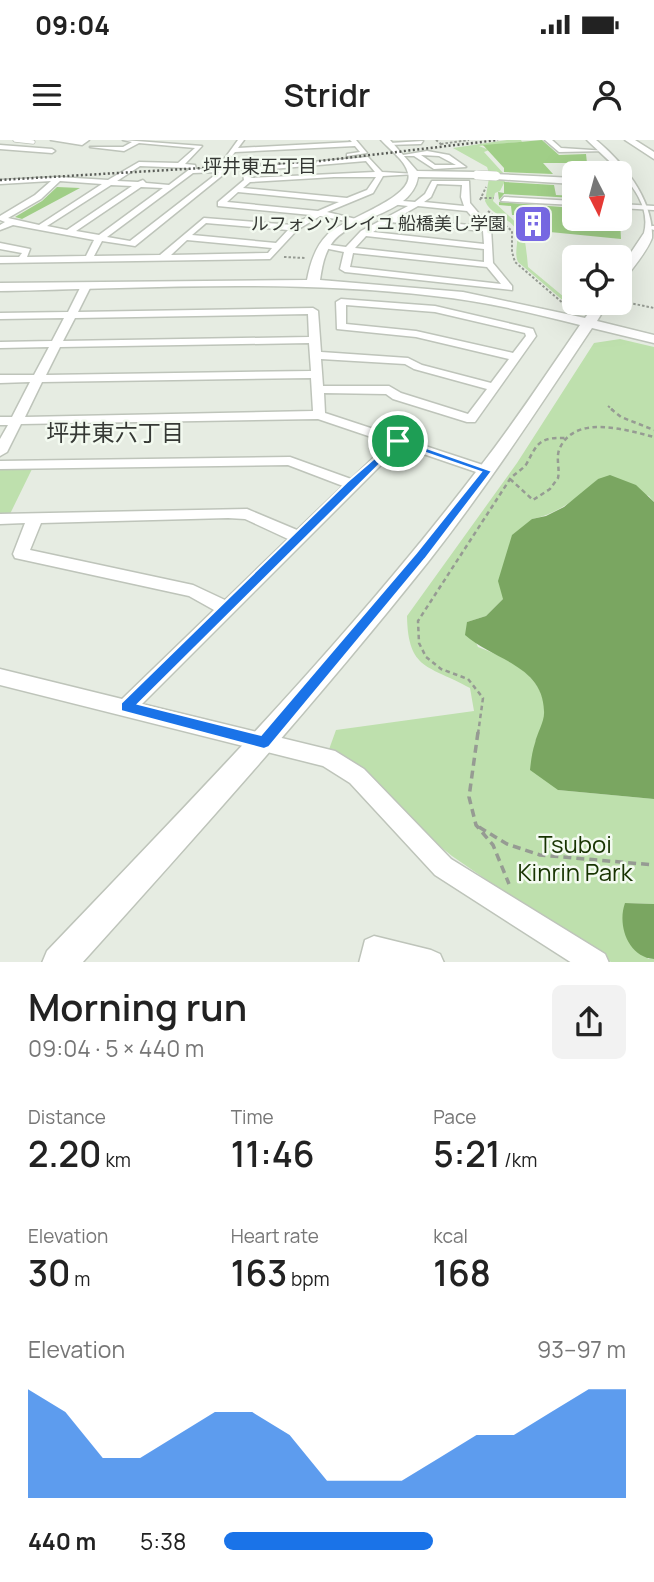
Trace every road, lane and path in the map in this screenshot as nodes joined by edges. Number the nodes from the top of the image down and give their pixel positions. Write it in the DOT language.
graph roads {
  1 [pos="15,140"];
  2 [pos="54,140"];
  3 [pos="86,140"];
  4 [pos="126,140"];
  5 [pos="187,140"];
  6 [pos="200,140"];
  7 [pos="241,140"];
  8 [pos="420,140"];
  9 [pos="436,140"];
  10 [pos="548,140"];
  11 [pos="591,140"];
  12 [pos="630,140"];
  13 [pos="571,141"];
  14 [pos="33,142"];
  15 [pos="138,142"];
  16 [pos="354,142"];
  17 [pos="388,143"];
  18 [pos="93,146"];
  19 [pos="177,146"];
  20 [pos="0,147"];
  21 [pos="448,148"];
  22 [pos="52,150"];
  23 [pos="233,150"];
  24 [pos="603,150"];
  25 [pos="415,154"];
  26 [pos="160,155"];
  27 [pos="400,156"];
  28 [pos="654,156"];
  29 [pos="145,164"];
  30 [pos="168,165"];
  31 [pos="179,166"];
  32 [pos="192,171"];
  33 [pos="159,172"];
  34 [pos="413,174"];
  35 [pos="0,175"];
  36 [pos="380,175"];
  37 [pos="309,176"];
  38 [pos="149,178"];
  39 [pos="58,179"];
  40 [pos="492,179"];
  41 [pos="248,180"];
  42 [pos="12,181"];
  43 [pos="562,181"];
  44 [pos="0,182"];
  45 [pos="111,182"];
  46 [pos="632,183"];
  47 [pos="646,183"];
  48 [pos="140,184"];
  49 [pos="338,185"];
  50 [pos="170,187"];
  51 [pos="362,187"];
  52 [pos="180,188"];
  53 [pos="374,188"];
  54 [pos="190,189"];
  55 [pos="200,190"];
  56 [pos="237,190"];
  57 [pos="0,191"];
  58 [pos="480,198"];
  59 [pos="504,199"];
  60 [pos="348,200"];
  61 [pos="393,201"];
  62 [pos="562,202"];
  63 [pos="417,204"];
  64 [pos="632,207"];
  65 [pos="654,208"];
  66 [pos="68,209"];
  67 [pos="467,209"];
  68 [pos="99,212"];
  69 [pos="109,214"];
  70 [pos="319,214"];
  71 [pos="120,215"];
  72 [pos="131,216"];
  73 [pos="142,217"];
  74 [pos="153,218"];
  75 [pos="163,219"];
  76 [pos="390,219"];
  77 [pos="12,222"];
  78 [pos="178,222"];
  79 [pos="353,222"];
  80 [pos="43,225"];
  81 [pos="0,228"];
  82 [pos="294,228"];
  83 [pos="653,228"];
  84 [pos="487,229"];
  85 [pos="68,233"];
  86 [pos="365,233"];
  87 [pos="185,237"];
  88 [pos="99,239"];
  89 [pos="0,246"];
  90 [pos="278,246"];
  91 [pos="323,247"];
  92 [pos="488,247"];
  93 [pos="349,249"];
  94 [pos="270,256"];
  95 [pos="89,258"];
  96 [pos="162,258"];
  97 [pos="312,258"];
  98 [pos="22,259"];
  99 [pos="632,259"];
  100 [pos="0,260"];
  101 [pos="490,265"];
  102 [pos="313,282"];
  103 [pos="86,286"];
  104 [pos="0,287"];
  105 [pos="400,288"];
  106 [pos="632,303"];
  107 [pos="391,306"];
  108 [pos="654,308"];
  109 [pos="71,314"];
  110 [pos="583,315"];
  111 [pos="0,316"];
  112 [pos="580,317"];
  113 [pos="654,339"];
  114 [pos="313,340"];
  115 [pos="56,344"];
  116 [pos="0,345"];
  117 [pos="314,355"];
  118 [pos="516,358"];
  119 [pos="316,374"];
  120 [pos="38,378"];
  121 [pos="0,379"];
  122 [pos="494,387"];
  123 [pos="317,389"];
  124 [pos="608,405"];
  125 [pos="319,415"];
  126 [pos="0,421"];
  127 [pos="16,421"];
  128 [pos="654,430"];
  129 [pos="654,437"];
  130 [pos="568,438"];
  131 [pos="398,441"];
  132 [pos="0,452"];
  133 [pos="0,465"];
  134 [pos="487,471"];
  135 [pos="510,479"];
  136 [pos="351,484"];
  137 [pos="35,518"];
  138 [pos="0,519"];
  139 [pos="298,537"];
  140 [pos="226,608"];
  141 [pos="0,677"];
  142 [pos="126,707"];
  143 [pos="264,743"];
  144 [pos="476,825"];
  145 [pos="654,865"];
  146 [pos="510,886"];
  147 [pos="59,962"];
  148 [pos="372,962"];
  149 [pos="431,962"];
  150 [pos="596,962"];
  1 -- 14 [label="lane"];
  2 -- 3 [label="street"];
  4 -- 15 [label="street"];
  5 -- 6 [label="street"];
  5 -- 19 [label="street"];
  7 -- 23 [label="street"];
  8 -- 17 [label="street"];
  9 -- 21 [label="path"];
  10 -- 24 [label="street"];
  11 -- 24 [label="street"];
  12 -- 28 [label="street"];
  13 -- 24 [label="street"];
  15 -- 18 [label="street"];
  15 -- 19 [label="street"];
  16 -- 23 [label="street"];
  16 -- 23 [label="street"];
  17 -- 27 [label="street"];
  19 -- 31 [label="street"];
  20 -- 22 [label="street"];
  24 -- 47 [label="street"];
  25 -- 25 [label="street"];
  25 -- 27 [label="street"];
  26 -- 29 [label="street"];
  27 -- 34 [label="street"];
  29 -- 30 [label="street"];
  29 -- 45 [label="street"];
  30 -- 31 [label="street"];
  30 -- 33 [label="street"];
  31 -- 32 [label="street"];
  32 -- 50 [label="street"];
  32 -- 55 [label="street"];
  34 -- 36 [label="street"];
  34 -- 40 [label="street, bridge"];
  34 -- 61 [label="street"];
  35 -- 42 [label="street"];
  36 -- 37 [label="street"];
  36 -- 41 [label="street"];
  36 -- 53 [label="street"];
  37 -- 41 [label="street"];
  37 -- 49 [label="street"];
  38 -- 48 [label="street"];
  39 -- 42 [label="street"];
  39 -- 45 [label="street"];
  39 -- 77 [label="street"];
  40 -- 43 [label="street"];
  40 -- 58 [label="path"];
  41 -- 56 [label="street"];
  42 -- 44 [label="street"];
  42 -- 57 [label="street"];
  45 -- 48 [label="street"];
  45 -- 66 [label="street"];
  46 -- 47 [label="street"];
  47 -- 65 [label="street"];
  48 -- 50 [label="street"];
  48 -- 68 [label="street"];
  50 -- 52 [label="street"];
  50 -- 72 [label="street"];
  51 -- 53 [label="street"];
  53 -- 60 [label="street"];
  54 -- 55 [label="street"];
  55 -- 75 [label="street"];
  56 -- 60 [label="street"];
  56 -- 70 [label="street"];
  58 -- 59 [label="path"];
  58 -- 112 [label="path"];
  59 -- 62 [label="street"];
  60 -- 70 [label="street"];
  61 -- 63 [label="street"];
  61 -- 79 [label="street"];
  63 -- 67 [label="street"];
  63 -- 67 [label="street"];
  63 -- 76 [label="street"];
  64 -- 65 [label="street"];
  65 -- 83 [label="street"];
  66 -- 68 [label="street"];
  66 -- 80 [label="street"];
  67 -- 84 [label="street"];
  68 -- 69 [label="street"];
  68 -- 85 [label="street"];
  70 -- 79 [label="street"];
  70 -- 82 [label="street"];
  71 -- 72 [label="street"];
  72 -- 73 [label="street"];
  72 -- 88 [label="street"];
  74 -- 75 [label="street"];
  75 -- 78 [label="street"];
  75 -- 88 [label="street"];
  76 -- 84 [label="street"];
  76 -- 86 [label="street"];
  77 -- 81 [label="street"];
  77 -- 85 [label="street"];
  79 -- 91 [label="street"];
  82 -- 87 [label="street"];
  82 -- 90 [label="street"];
  83 -- 99 [label="street"];
  84 -- 92 [label="street"];
  85 -- 88 [label="street"];
  86 -- 92 [label="street"];
  86 -- 93 [label="street"];
  87 -- 90 [label="street"];
  87 -- 96 [label="street"];
  88 -- 95 [label="street"];
  89 -- 98 [label="street"];
  90 -- 94 [label="street"];
  91 -- 93 [label="street"];
  91 -- 102 [label="street"];
  92 -- 101 [label="street"];
  93 -- 101 [label="street"];
  93 -- 101 [label="street"];
  94 -- 96 [label="street"];
  94 -- 97 [label="path"];
  95 -- 96 [label="street"];
  95 -- 98 [label="street"];
  98 -- 100 [label="street"];
  102 -- 103 [label="street"];
  102 -- 105 [label="street"];
  103 -- 104 [label="street"];
  103 -- 109 [label="street"];
  105 -- 107 [label="street"];
  105 -- 112 [label="street"];
  106 -- 108 [label="path"];
  107 -- 118 [label="street"];
  107 -- 118 [label="street"];
  109 -- 111 [label="street"];
  109 -- 114 [label="street"];
  109 -- 115 [label="street"];
  110 -- 112 [label="street"];
  112 -- 113 [label="street"];
  112 -- 134 [label="street"];
  114 -- 115 [label="street"];
  114 -- 117 [label="street"];
  115 -- 116 [label="street"];
  115 -- 120 [label="street"];
  117 -- 119 [label="street"];
  117 -- 122 [label="street"];
  118 -- 122 [label="street"];
  119 -- 120 [label="street"];
  119 -- 123 [label="street"];
  120 -- 121 [label="street"];
  120 -- 127 [label="street"];
  122 -- 123 [label="street"];
  123 -- 125 [label="street"];
  124 -- 128 [label="path"];
  125 -- 127 [label="street"];
  125 -- 131 [label="street"];
  126 -- 127 [label="street"];
  127 -- 132 [label="street"];
  129 -- 130 [label="path"];
  130 -- 135 [label="path"];
  130 -- 135 [label="path"];
  131 -- 134 [label="street"];
  131 -- 136 [label="street"];
  133 -- 136 [label="street"];
  134 -- 143 [label="street"];
  135 -- 144 [label="path"];
  136 -- 139 [label="street"];
  137 -- 138 [label="street"];
  137 -- 139 [label="street"];
  137 -- 140 [label="street"];
  139 -- 140 [label="street"];
  140 -- 142 [label="street"];
  141 -- 142 [label="street"];
  142 -- 143 [label="street"];
  143 -- 147 [label="street"];
  143 -- 150 [label="street"];
  144 -- 145 [label="path"];
  144 -- 146 [label="path"];
  148 -- 149 [label="street"];
}
